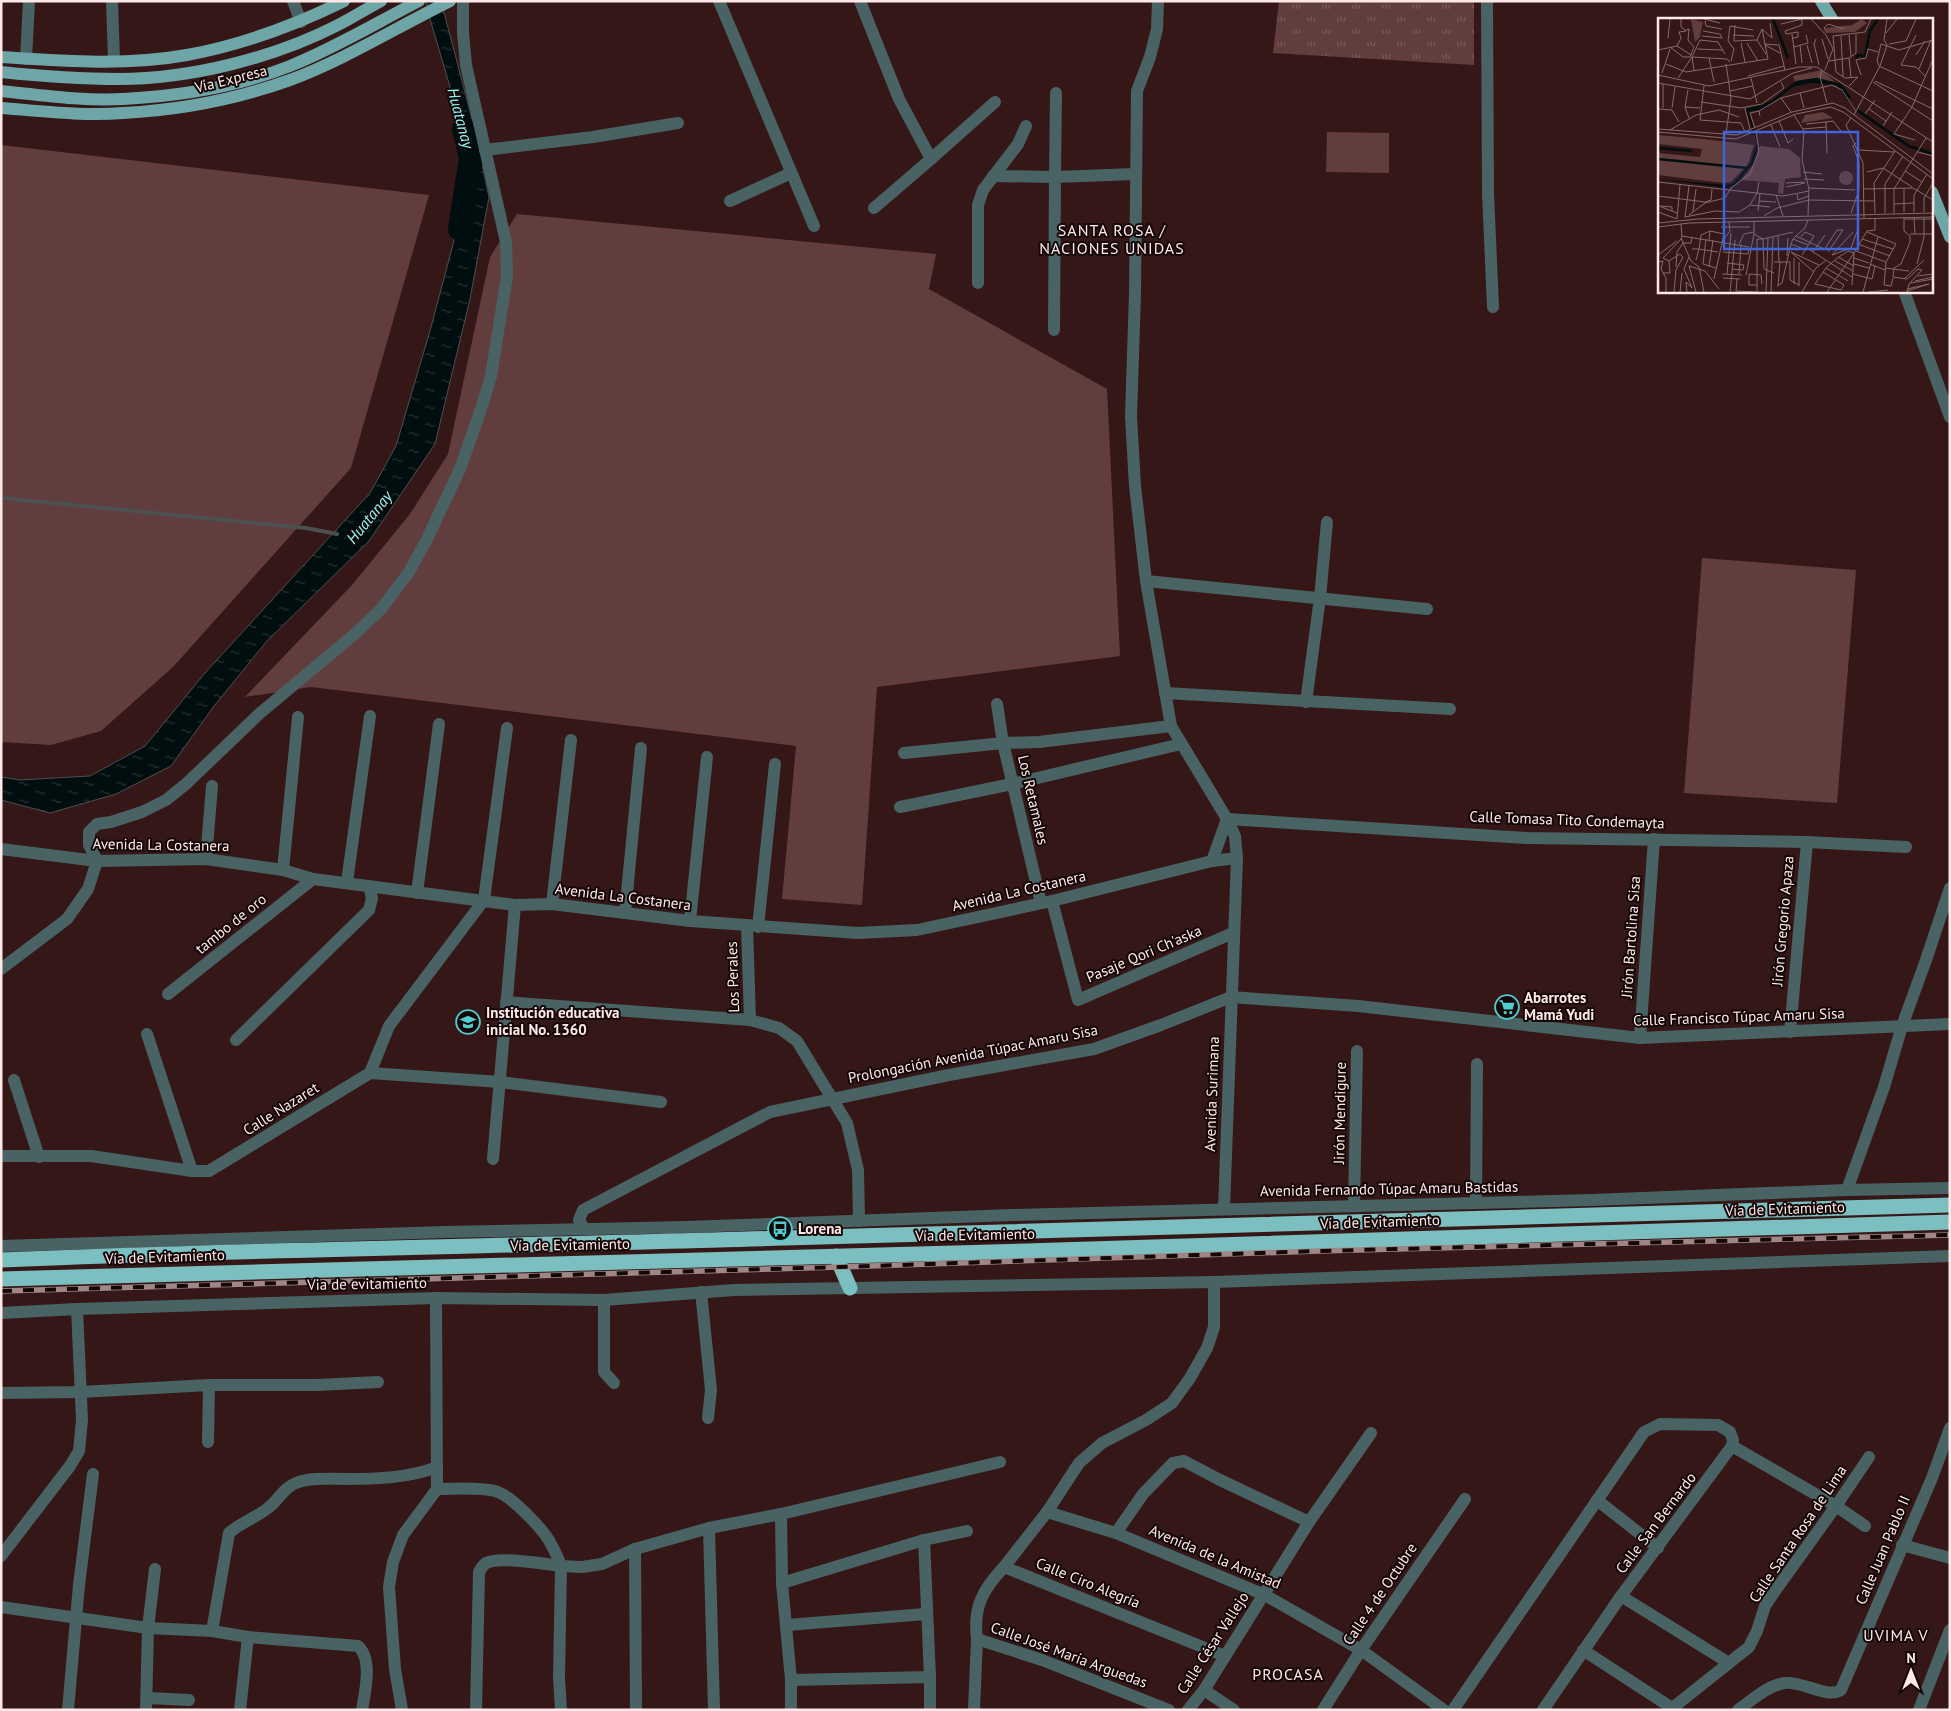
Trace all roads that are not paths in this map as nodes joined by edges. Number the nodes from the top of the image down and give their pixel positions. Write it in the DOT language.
graph roads {
  1 [pos="29,1"];
  2 [pos="112,1"];
  3 [pos="293,1"];
  4 [pos="344,1"];
  5 [pos="381,1"];
  6 [pos="419,1"];
  7 [pos="450,1"];
  8 [pos="463,1"];
  9 [pos="718,1"];
  10 [pos="860,1"];
  11 [pos="1158,1"];
  12 [pos="1487,1"];
  13 [pos="1821,1"];
  14 [pos="1831,18"];
  15 [pos="300,22"];
  16 [pos="1,57"];
  17 [pos="26,58"];
  18 [pos="114,60"];
  19 [pos="1,72"];
  20 [pos="1,91"];
  21 [pos="1056,94"];
  22 [pos="995,102"];
  23 [pos="1,108"];
  24 [pos="678,123"];
  25 [pos="1026,126"];
  26 [pos="485,150"];
  27 [pos="931,159"];
  28 [pos="791,173"];
  29 [pos="1136,174"];
  30 [pos="993,176"];
  31 [pos="1055,177"];
  32 [pos="1934,197"];
  33 [pos="730,201"];
  34 [pos="874,208"];
  35 [pos="814,226"];
  36 [pos="1950,237"];
  37 [pos="978,283"];
  38 [pos="1904,292"];
  39 [pos="1493,307"];
  40 [pos="1054,330"];
  41 [pos="1950,417"];
  42 [pos="1327,522"];
  43 [pos="1146,581"];
  44 [pos="1320,598"];
  45 [pos="1427,609"];
  46 [pos="1165,693"];
  47 [pos="1306,702"];
  48 [pos="997,704"];
  49 [pos="1450,709"];
  50 [pos="370,716"];
  51 [pos="298,717"];
  52 [pos="439,724"];
  53 [pos="1171,726"];
  54 [pos="507,728"];
  55 [pos="572,740"];
  56 [pos="1003,743"];
  57 [pos="1181,744"];
  58 [pos="641,748"];
  59 [pos="904,753"];
  60 [pos="707,757"];
  61 [pos="775,764"];
  62 [pos="1012,784"];
  63 [pos="212,786"];
  64 [pos="900,807"];
  65 [pos="1227,819"];
  66 [pos="1654,839"];
  67 [pos="1807,842"];
  68 [pos="1906,847"];
  69 [pos="1,850"];
  70 [pos="1237,858"];
  71 [pos="206,859"];
  72 [pos="97,861"];
  73 [pos="1212,861"];
  74 [pos="283,870"];
  75 [pos="313,879"];
  76 [pos="347,882"];
  77 [pos="369,886"];
  78 [pos="1950,888"];
  79 [pos="417,893"];
  80 [pos="484,900"];
  81 [pos="1046,902"];
  82 [pos="552,904"];
  83 [pos="515,905"];
  84 [pos="625,913"];
  85 [pos="690,921"];
  86 [pos="752,926"];
  87 [pos="1233,933"];
  88 [pos="1,969"];
  89 [pos="168,994"];
  90 [pos="1231,997"];
  91 [pos="506,1002"];
  92 [pos="750,1020"];
  93 [pos="1950,1024"];
  94 [pos="1902,1026"];
  95 [pos="1790,1032"];
  96 [pos="147,1034"];
  97 [pos="1640,1038"];
  98 [pos="236,1040"];
  99 [pos="1357,1051"];
  100 [pos="1477,1064"];
  101 [pos="370,1073"];
  102 [pos="14,1080"];
  103 [pos="500,1082"];
  104 [pos="833,1100"];
  105 [pos="661,1102"];
  106 [pos="1,1156"];
  107 [pos="39,1157"];
  108 [pos="493,1159"];
  109 [pos="192,1171"];
  110 [pos="1950,1188"];
  111 [pos="1847,1190"];
  112 [pos="1476,1203"];
  113 [pos="1950,1205"];
  114 [pos="1354,1206"];
  115 [pos="1224,1209"];
  116 [pos="1129,1219"];
  117 [pos="858,1221"];
  118 [pos="1950,1222"];
  119 [pos="584,1229"];
  120 [pos="1,1246"];
  121 [pos="836,1256"];
  122 [pos="1950,1256"];
  123 [pos="1,1260"];
  124 [pos="1,1279"];
  125 [pos="1214,1282"];
  126 [pos="850,1288"];
  127 [pos="701,1292"];
  128 [pos="436,1298"];
  129 [pos="604,1300"];
  130 [pos="77,1309"];
  131 [pos="1,1313"];
  132 [pos="378,1382"];
  133 [pos="614,1383"];
  134 [pos="209,1385"];
  135 [pos="81,1392"];
  136 [pos="1,1393"];
  137 [pos="708,1418"];
  138 [pos="1950,1428"];
  139 [pos="1371,1433"];
  140 [pos="208,1442"];
  141 [pos="1732,1446"];
  142 [pos="1869,1457"];
  143 [pos="1000,1462"];
  144 [pos="437,1467"];
  145 [pos="93,1474"];
  146 [pos="437,1489"];
  147 [pos="1465,1498"];
  148 [pos="1597,1500"];
  149 [pos="1836,1506"];
  150 [pos="1047,1512"];
  151 [pos="781,1514"];
  152 [pos="1309,1522"];
  153 [pos="1865,1526"];
  154 [pos="709,1528"];
  155 [pos="967,1531"];
  156 [pos="1116,1534"];
  157 [pos="924,1540"];
  158 [pos="1902,1545"];
  159 [pos="1658,1548"];
  160 [pos="636,1549"];
  161 [pos="1,1556"];
  162 [pos="1950,1558"];
  163 [pos="561,1566"];
  164 [pos="1004,1567"];
  165 [pos="155,1569"];
  166 [pos="782,1583"];
  167 [pos="1265,1595"];
  168 [pos="1621,1596"];
  169 [pos="1,1608"];
  170 [pos="926,1614"];
  171 [pos="76,1619"];
  172 [pos="787,1625"];
  173 [pos="148,1628"];
  174 [pos="212,1632"];
  175 [pos="1949,1632"];
  176 [pos="248,1637"];
  177 [pos="977,1639"];
  178 [pos="1361,1650"];
  179 [pos="1583,1650"];
  180 [pos="1225,1656"];
  181 [pos="1729,1663"];
  182 [pos="930,1678"];
  183 [pos="791,1680"];
  184 [pos="1204,1690"];
  185 [pos="189,1700"];
  186 [pos="147,1704"];
  187 [pos="1549,1707"];
  188 [pos="1671,1709"];
  189 [pos="68,1710"];
  190 [pos="240,1710"];
  191 [pos="362,1710"];
  192 [pos="402,1710"];
  193 [pos="476,1710"];
  194 [pos="561,1710"];
  195 [pos="636,1710"];
  196 [pos="714,1710"];
  197 [pos="791,1710"];
  198 [pos="930,1710"];
  199 [pos="974,1710"];
  200 [pos="1169,1710"];
  201 [pos="1188,1710"];
  202 [pos="1234,1710"];
  203 [pos="1323,1710"];
  204 [pos="1444,1710"];
  205 [pos="1452,1710"];
  206 [pos="1738,1710"];
  207 [pos="1919,1710"];
  1 -- 17 [label="street"];
  2 -- 18 [label="street"];
  3 -- 15 [label="street"];
  4 -- 15 [label="main road"];
  5 -- 19 [label="main road, Vía Expresa"];
  6 -- 20 [label="main road, Vía Expresa"];
  7 -- 23 [label="main road, Vía Expresa"];
  8 -- 26 [label="street"];
  9 -- 28 [label="street"];
  10 -- 27 [label="street"];
  11 -- 29 [label="street, Avenida Surimana"];
  12 -- 39 [label="street"];
  13 -- 14 [label="main road"];
  15 -- 18 [label="main road"];
  16 -- 17 [label="main road"];
  17 -- 18 [label="main road"];
  21 -- 31 [label="street"];
  22 -- 27 [label="street"];
  24 -- 26 [label="street"];
  25 -- 30 [label="street"];
  26 -- 72 [label="street"];
  27 -- 34 [label="street"];
  28 -- 33 [label="street"];
  28 -- 35 [label="street"];
  29 -- 31 [label="street"];
  29 -- 43 [label="street, Avenida Surimana"];
  30 -- 31 [label="street"];
  30 -- 37 [label="street"];
  31 -- 40 [label="street"];
  32 -- 36 [label="main road"];
  38 -- 41 [label="street"];
  42 -- 44 [label="street"];
  43 -- 44 [label="street"];
  43 -- 46 [label="street, Avenida Surimana"];
  44 -- 45 [label="street"];
  44 -- 47 [label="street"];
  46 -- 47 [label="street"];
  46 -- 53 [label="street, Avenida Surimana"];
  47 -- 49 [label="street"];
  48 -- 56 [label="street, Los Retamales"];
  50 -- 76 [label="street"];
  51 -- 74 [label="street"];
  52 -- 79 [label="street"];
  53 -- 56 [label="street"];
  53 -- 57 [label="street, Avenida Surimana"];
  54 -- 80 [label="street"];
  55 -- 82 [label="street"];
  56 -- 59 [label="street"];
  56 -- 62 [label="street, Los Retamales"];
  57 -- 62 [label="street"];
  57 -- 65 [label="street, Avenida Surimana"];
  58 -- 84 [label="street"];
  60 -- 85 [label="street"];
  61 -- 86 [label="street, Los Perales"];
  62 -- 64 [label="street"];
  62 -- 81 [label="street, Los Retamales"];
  63 -- 71 [label="street"];
  65 -- 66 [label="street, Calle Tomasa Tito Condemayta"];
  65 -- 70 [label="street, Avenida Surimana"];
  65 -- 73 [label="street"];
  66 -- 67 [label="street, Calle Tomasa Tito Condemayta"];
  66 -- 97 [label="street, Jirón Bartolina Sisa"];
  67 -- 68 [label="street, Calle Tomasa Tito Condemayta"];
  67 -- 95 [label="street, Jirón Gregorio Apaza"];
  69 -- 72 [label="street, Avenida La Costanera"];
  70 -- 73 [label="street, Avenida La Costanera"];
  70 -- 87 [label="street, Avenida Surimana"];
  71 -- 72 [label="street, Avenida La Costanera"];
  71 -- 74 [label="street, Avenida La Costanera"];
  72 -- 88 [label="street"];
  73 -- 81 [label="street, Avenida La Costanera"];
  74 -- 75 [label="street, Avenida La Costanera"];
  75 -- 76 [label="street, Avenida La Costanera"];
  75 -- 89 [label="street, tambo de oro"];
  76 -- 77 [label="street, Avenida La Costanera"];
  77 -- 79 [label="street, Avenida La Costanera"];
  77 -- 98 [label="street"];
  78 -- 94 [label="street"];
  79 -- 80 [label="street, Avenida La Costanera"];
  80 -- 83 [label="street, Avenida La Costanera"];
  80 -- 101 [label="street"];
  81 -- 86 [label="street, Avenida La Costanera"];
  81 -- 87 [label="street, Pasaje Qori Ch'aska"];
  82 -- 83 [label="street, Avenida La Costanera"];
  82 -- 84 [label="street, Avenida La Costanera"];
  83 -- 91 [label="street"];
  84 -- 85 [label="street, Avenida La Costanera"];
  85 -- 86 [label="street, Avenida La Costanera"];
  86 -- 92 [label="street, Los Perales"];
  87 -- 90 [label="street, Avenida Surimana"];
  90 -- 97 [label="street, Calle Francisco Túpac Amaru Sisa"];
  90 -- 104 [label="street, Prolongación Avenida Túpac Amaru Sisa"];
  90 -- 115 [label="street, Avenida Surimana"];
  91 -- 92 [label="street"];
  91 -- 103 [label="street"];
  92 -- 104 [label="street, Los Perales"];
  93 -- 94 [label="street, Calle Francisco Túpac Amaru Sisa"];
  94 -- 95 [label="street, Calle Francisco Túpac Amaru Sisa"];
  94 -- 111 [label="street"];
  95 -- 97 [label="street, Calle Francisco Túpac Amaru Sisa"];
  96 -- 109 [label="street"];
  99 -- 114 [label="street, Jirón Mendigure"];
  100 -- 112 [label="street"];
  101 -- 103 [label="street"];
  101 -- 109 [label="street, Calle Nazaret"];
  102 -- 107 [label="street"];
  103 -- 105 [label="street"];
  103 -- 108 [label="street"];
  104 -- 117 [label="street, Los Perales"];
  104 -- 119 [label="street, Prolongación Avenida Túpac Amaru Sisa"];
  106 -- 107 [label="street, Calle Nazaret"];
  107 -- 109 [label="street, Calle Nazaret"];
  110 -- 111 [label="street, Avenida Fernando Túpac Amaru Bastidas"];
  111 -- 112 [label="street, Avenida Fernando Túpac Amaru Bastidas"];
  112 -- 114 [label="street, Avenida Fernando Túpac Amaru Bastidas"];
  113 -- 116 [label="highway, Vía de Evitamiento"];
  114 -- 115 [label="street, Avenida Fernando Túpac Amaru Bastidas"];
  115 -- 116 [label="street, Avenida Fernando Túpac Amaru Bastidas"];
  116 -- 117 [label="street, Avenida Fernando Túpac Amaru Bastidas"];
  116 -- 123 [label="highway, Vía de Evitamiento"];
  117 -- 119 [label="street, Avenida Fernando Túpac Amaru Bastidas"];
  118 -- 121 [label="highway, Vía de Evitamiento"];
  119 -- 120 [label="street"];
  121 -- 124 [label="highway, Vía de Evitamiento"];
  121 -- 126 [label="highway"];
  122 -- 125 [label="street, Via de evitamiento"];
  125 -- 126 [label="street, Via de evitamiento"];
  125 -- 150 [label="street, Calle Ciro Alegría"];
  126 -- 127 [label="street, Via de evitamiento"];
  127 -- 129 [label="street, Via de evitamiento"];
  127 -- 137 [label="street"];
  128 -- 129 [label="street, Via de evitamiento"];
  128 -- 130 [label="street, Via de evitamiento"];
  128 -- 144 [label="street"];
  129 -- 133 [label="street"];
  130 -- 131 [label="street, Via de evitamiento"];
  130 -- 135 [label="street"];
  132 -- 134 [label="street"];
  134 -- 135 [label="street"];
  134 -- 140 [label="street"];
  135 -- 136 [label="street"];
  135 -- 161 [label="street"];
  138 -- 158 [label="street, Calle Juan Pablo II"];
  139 -- 152 [label="street, Calle César Vallejo"];
  141 -- 148 [label="street"];
  141 -- 149 [label="street"];
  141 -- 159 [label="street, Calle San Bernardo"];
  142 -- 149 [label="street, Calle Santa Rosa de Lima"];
  143 -- 151 [label="street"];
  144 -- 146 [label="street"];
  144 -- 174 [label="street"];
  145 -- 171 [label="street"];
  146 -- 163 [label="street"];
  146 -- 192 [label="street"];
  147 -- 178 [label="street, Calle 4 de Octubre"];
  148 -- 159 [label="street"];
  148 -- 205 [label="street"];
  149 -- 153 [label="street"];
  149 -- 181 [label="street, Calle Santa Rosa de Lima"];
  150 -- 156 [label="street, Avenida de la Amistad"];
  150 -- 164 [label="street, Calle Ciro Alegría"];
  151 -- 154 [label="street"];
  151 -- 166 [label="street"];
  152 -- 156 [label="street"];
  152 -- 167 [label="street, Calle César Vallejo"];
  154 -- 160 [label="street"];
  154 -- 196 [label="street"];
  155 -- 157 [label="street"];
  156 -- 167 [label="street, Avenida de la Amistad"];
  157 -- 166 [label="street"];
  157 -- 170 [label="street"];
  158 -- 162 [label="street"];
  158 -- 206 [label="street, Calle Juan Pablo II"];
  159 -- 168 [label="street, Calle San Bernardo"];
  160 -- 163 [label="street"];
  160 -- 195 [label="street"];
  163 -- 193 [label="street"];
  163 -- 194 [label="street"];
  164 -- 177 [label="street, Calle José María Arguedas"];
  164 -- 180 [label="street, Calle Ciro Alegría"];
  165 -- 173 [label="street"];
  166 -- 172 [label="street"];
  167 -- 178 [label="street, Avenida de la Amistad"];
  167 -- 180 [label="street, Calle César Vallejo"];
  168 -- 179 [label="street, Calle San Bernardo"];
  168 -- 181 [label="street"];
  169 -- 171 [label="street"];
  170 -- 172 [label="street"];
  170 -- 182 [label="street"];
  171 -- 173 [label="street"];
  171 -- 189 [label="street"];
  172 -- 183 [label="street"];
  173 -- 174 [label="street"];
  173 -- 186 [label="street"];
  174 -- 176 [label="street"];
  175 -- 207 [label="street"];
  176 -- 190 [label="street"];
  176 -- 191 [label="street"];
  177 -- 199 [label="street"];
  177 -- 200 [label="street, Calle José María Arguedas"];
  178 -- 203 [label="street, Calle 4 de Octubre"];
  178 -- 204 [label="street, Avenida de la Amistad"];
  179 -- 187 [label="street, Calle San Bernardo"];
  179 -- 188 [label="street"];
  180 -- 184 [label="street, Calle César Vallejo"];
  181 -- 188 [label="street, Calle Santa Rosa de Lima"];
  182 -- 183 [label="street"];
  182 -- 198 [label="street"];
  183 -- 197 [label="street"];
  184 -- 201 [label="street, Calle César Vallejo"];
  184 -- 202 [label="street"];
  185 -- 186 [label="street"];
}
